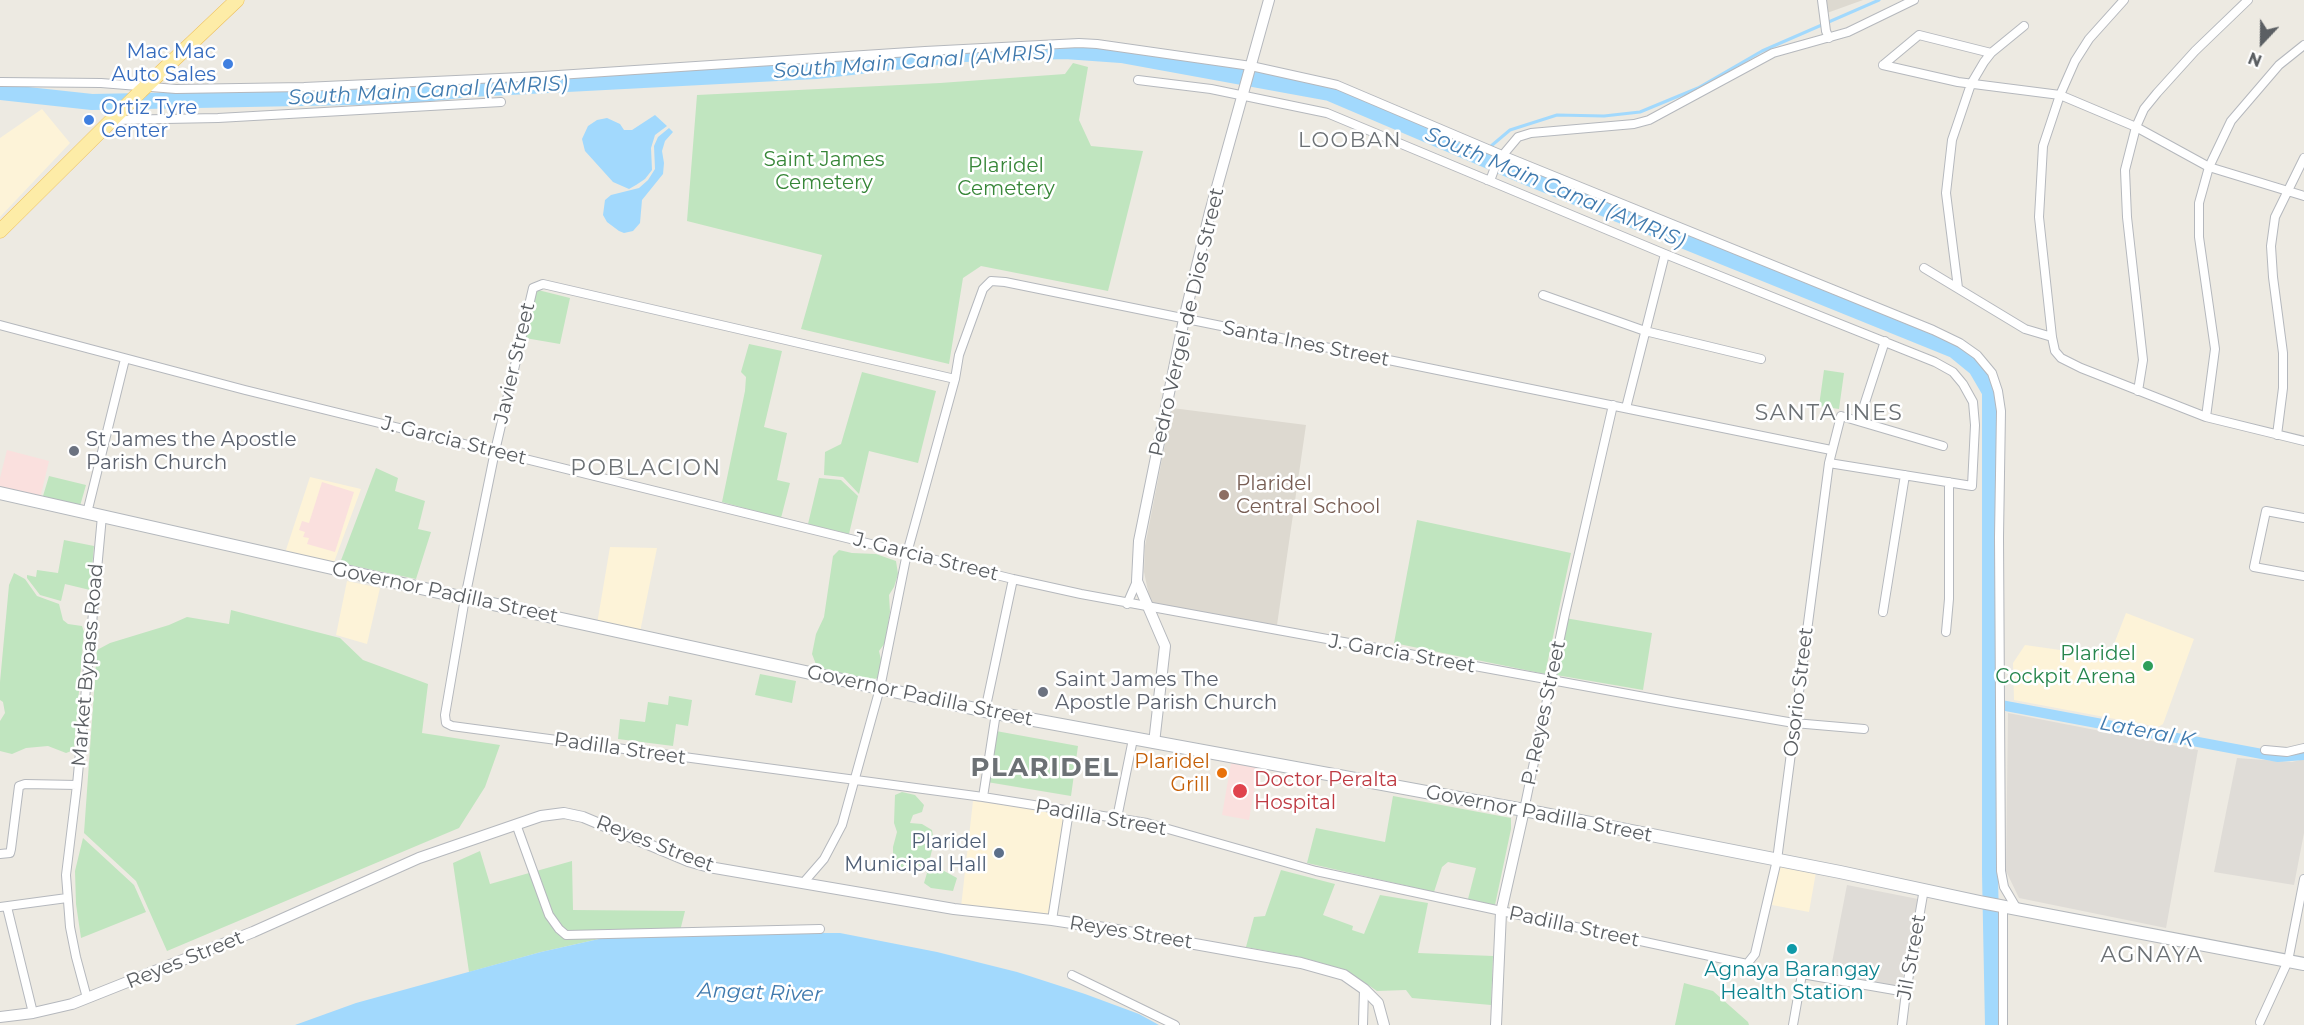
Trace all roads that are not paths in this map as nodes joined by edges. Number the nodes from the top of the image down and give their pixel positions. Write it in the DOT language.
graph roads {
  1 [pos="237,0"];
  2 [pos="1269,0"];
  3 [pos="1914,0"];
  4 [pos="2124,0"];
  5 [pos="2248,0"];
  6 [pos="1823,4"];
  7 [pos="2024,26"];
  8 [pos="1828,35"];
  9 [pos="2304,45"];
  10 [pos="1990,52"];
  11 [pos="1250,68"];
  12 [pos="1138,80"];
  13 [pos="0,82"];
  14 [pos="1971,84"];
  15 [pos="143,89"];
  16 [pos="1245,90"];
  17 [pos="2060,95"];
  18 [pos="501,102"];
  19 [pos="115,117"];
  20 [pos="2136,128"];
  21 [pos="1497,156"];
  22 [pos="2304,158"];
  23 [pos="2209,167"];
  24 [pos="1489,179"];
  25 [pos="2286,192"];
  26 [pos="2304,196"];
  27 [pos="0,231"];
  28 [pos="1665,254"];
  29 [pos="1924,268"];
  30 [pos="1958,288"];
  31 [pos="1543,295"];
  32 [pos="1184,319"];
  33 [pos="0,325"];
  34 [pos="1646,331"];
  35 [pos="2052,337"];
  36 [pos="1885,341"];
  37 [pos="125,359"];
  38 [pos="1761,359"];
  39 [pos="955,379"];
  40 [pos="2138,391"];
  41 [pos="1613,405"];
  42 [pos="1626,408"];
  43 [pos="2206,417"];
  44 [pos="1859,421"];
  45 [pos="2277,435"];
  46 [pos="2304,441"];
  47 [pos="1943,446"];
  48 [pos="1831,450"];
  49 [pos="495,451"];
  50 [pos="1829,463"];
  51 [pos="1905,476"];
  52 [pos="1948,482"];
  53 [pos="0,493"];
  54 [pos="87,513"];
  55 [pos="102,516"];
  56 [pos="2304,518"];
  57 [pos="907,553"];
  58 [pos="2304,576"];
  59 [pos="1013,579"];
  60 [pos="1137,581"];
  61 [pos="465,598"];
  62 [pos="1127,604"];
  63 [pos="1147,607"];
  64 [pos="1883,612"];
  65 [pos="1946,632"];
  66 [pos="1551,681"];
  67 [pos="880,688"];
  68 [pos="991,712"];
  69 [pos="446,723"];
  70 [pos="1794,723"];
  71 [pos="1864,729"];
  72 [pos="1133,740"];
  73 [pos="1154,743"];
  74 [pos="2304,748"];
  75 [pos="2265,750"];
  76 [pos="854,782"];
  77 [pos="77,785"];
  78 [pos="983,797"];
  79 [pos="1524,810"];
  80 [pos="1069,811"];
  81 [pos="1116,818"];
  82 [pos="516,824"];
  83 [pos="0,854"];
  84 [pos="1777,860"];
  85 [pos="2304,879"];
  86 [pos="804,882"];
  87 [pos="1924,889"];
  88 [pos="67,898"];
  89 [pos="2002,906"];
  90 [pos="4,907"];
  91 [pos="2017,909"];
  92 [pos="1501,912"];
  93 [pos="1052,920"];
  94 [pos="820,929"];
  95 [pos="2288,961"];
  96 [pos="1747,964"];
  97 [pos="2304,964"];
  98 [pos="1072,975"];
  99 [pos="1364,989"];
  100 [pos="1906,992"];
  101 [pos="87,998"];
  102 [pos="33,1013"];
  103 [pos="0,1017"];
  104 [pos="2262,1024"];
  105 [pos="1175,1025"];
  106 [pos="1363,1025"];
  107 [pos="1384,1025"];
  108 [pos="1496,1025"];
  109 [pos="1793,1025"];
  110 [pos="1902,1025"];
  111 [pos="2003,1025"];
  1 -- 15 [label="main road"];
  2 -- 11 [label="street, Pedro Vergel de Dios Street"];
  3 -- 8 [label="street"];
  4 -- 17 [label="street"];
  5 -- 20 [label="street"];
  6 -- 8 [label="street"];
  7 -- 10 [label="street"];
  8 -- 21 [label="street"];
  9 -- 23 [label="street"];
  10 -- 14 [label="street"];
  10 -- 14 [label="street"];
  11 -- 15 [label="street"];
  11 -- 16 [label="street, Pedro Vergel de Dios Street"];
  11 -- 21 [label="street"];
  12 -- 16 [label="street"];
  13 -- 15 [label="street"];
  14 -- 17 [label="street"];
  14 -- 30 [label="street"];
  15 -- 19 [label="main road"];
  16 -- 24 [label="street"];
  16 -- 32 [label="street, Pedro Vergel de Dios Street"];
  17 -- 20 [label="street"];
  17 -- 35 [label="street"];
  18 -- 19 [label="street"];
  19 -- 27 [label="main road"];
  20 -- 23 [label="street"];
  20 -- 40 [label="street"];
  21 -- 24 [label="street"];
  21 -- 91 [label="street"];
  22 -- 25 [label="street"];
  23 -- 25 [label="street"];
  23 -- 43 [label="street"];
  24 -- 28 [label="street"];
  25 -- 26 [label="street"];
  25 -- 45 [label="street"];
  28 -- 34 [label="street"];
  28 -- 36 [label="street"];
  29 -- 30 [label="street"];
  30 -- 35 [label="street"];
  31 -- 34 [label="street"];
  32 -- 39 [label="street, Santa Ines Street"];
  32 -- 41 [label="street, Santa Ines Street"];
  32 -- 60 [label="street, Pedro Vergel de Dios Street"];
  33 -- 37 [label="street, J. Garcia Street"];
  34 -- 38 [label="street"];
  34 -- 42 [label="street"];
  35 -- 40 [label="street"];
  36 -- 44 [label="street"];
  36 -- 52 [label="street"];
  37 -- 49 [label="street, J. Garcia Street"];
  37 -- 54 [label="street"];
  39 -- 49 [label="street, Javier Street"];
  39 -- 57 [label="street, Santa Ines Street"];
  40 -- 43 [label="street"];
  41 -- 42 [label="street, Santa Ines Street"];
  41 -- 66 [label="street, P. Reyes Street"];
  42 -- 48 [label="street, Santa Ines Street"];
  43 -- 45 [label="street"];
  44 -- 47 [label="street"];
  44 -- 48 [label="street, Osorio Street"];
  45 -- 46 [label="street"];
  48 -- 50 [label="street, Osorio Street"];
  49 -- 57 [label="street, J. Garcia Street"];
  49 -- 61 [label="street, Javier Street"];
  50 -- 51 [label="street"];
  50 -- 70 [label="street, Osorio Street"];
  51 -- 52 [label="street"];
  51 -- 64 [label="street"];
  52 -- 65 [label="street"];
  53 -- 54 [label="main road, Governor Padilla Street"];
  54 -- 55 [label="main road, Governor Padilla Street"];
  55 -- 61 [label="main road, Governor Padilla Street"];
  55 -- 77 [label="street, Market Bypass Road"];
  56 -- 58 [label="street"];
  57 -- 59 [label="street, J. Garcia Street"];
  57 -- 67 [label="street, Santa Ines Street"];
  59 -- 62 [label="street, J. Garcia Street"];
  59 -- 68 [label="street"];
  60 -- 62 [label="street, Pedro Vergel de Dios Street"];
  60 -- 63 [label="street, Pedro Vergel de Dios Street"];
  61 -- 67 [label="main road, Governor Padilla Street"];
  61 -- 69 [label="street, Javier Street"];
  62 -- 63 [label="street, J. Garcia Street"];
  63 -- 66 [label="street, J. Garcia Street"];
  63 -- 73 [label="street, Pedro Vergel de Dios Street"];
  66 -- 70 [label="street, J. Garcia Street"];
  66 -- 79 [label="street, P. Reyes Street"];
  67 -- 68 [label="main road, Governor Padilla Street"];
  67 -- 76 [label="street, Santa Ines Street"];
  68 -- 72 [label="main road, Governor Padilla Street"];
  68 -- 78 [label="street"];
  69 -- 76 [label="street, Padilla Street"];
  70 -- 71 [label="street, J. Garcia Street"];
  70 -- 84 [label="street, Osorio Street"];
  72 -- 73 [label="main road, Governor Padilla Street"];
  72 -- 81 [label="street"];
  73 -- 79 [label="main road, Governor Padilla Street"];
  74 -- 75 [label="street"];
  76 -- 78 [label="street, Padilla Street"];
  76 -- 86 [label="street, Santa Ines Street"];
  77 -- 83 [label="street, Market Bypass Road"];
  77 -- 88 [label="street"];
  78 -- 80 [label="street, Padilla Street"];
  79 -- 84 [label="main road, Governor Padilla Street"];
  79 -- 92 [label="street, P. Reyes Street"];
  80 -- 81 [label="street, Padilla Street"];
  80 -- 93 [label="street"];
  81 -- 92 [label="street, Padilla Street"];
  82 -- 86 [label="street, Reyes Street"];
  82 -- 94 [label="street"];
  82 -- 101 [label="street, Reyes Street"];
  84 -- 87 [label="main road, Governor Padilla Street"];
  84 -- 96 [label="street, Osorio Street"];
  85 -- 95 [label="street"];
  86 -- 93 [label="street, Reyes Street"];
  87 -- 89 [label="main road, Governor Padilla Street"];
  87 -- 100 [label="street, Jil Street"];
  88 -- 90 [label="street"];
  88 -- 101 [label="street"];
  89 -- 91 [label="main road, Governor Padilla Street"];
  89 -- 111 [label="street"];
  90 -- 102 [label="street"];
  91 -- 95 [label="main road, Governor Padilla Street"];
  92 -- 96 [label="street, Padilla Street"];
  92 -- 108 [label="street, P. Reyes Street"];
  93 -- 99 [label="street, Reyes Street"];
  95 -- 97 [label="main road, Governor Padilla Street"];
  95 -- 104 [label="street"];
  98 -- 105 [label="street"];
  99 -- 106 [label="street"];
  99 -- 107 [label="street, Reyes Street"];
  100 -- 109 [label="street"];
  100 -- 110 [label="street, Jil Street"];
  101 -- 102 [label="street, Reyes Street"];
  102 -- 103 [label="street, Reyes Street"];
}
